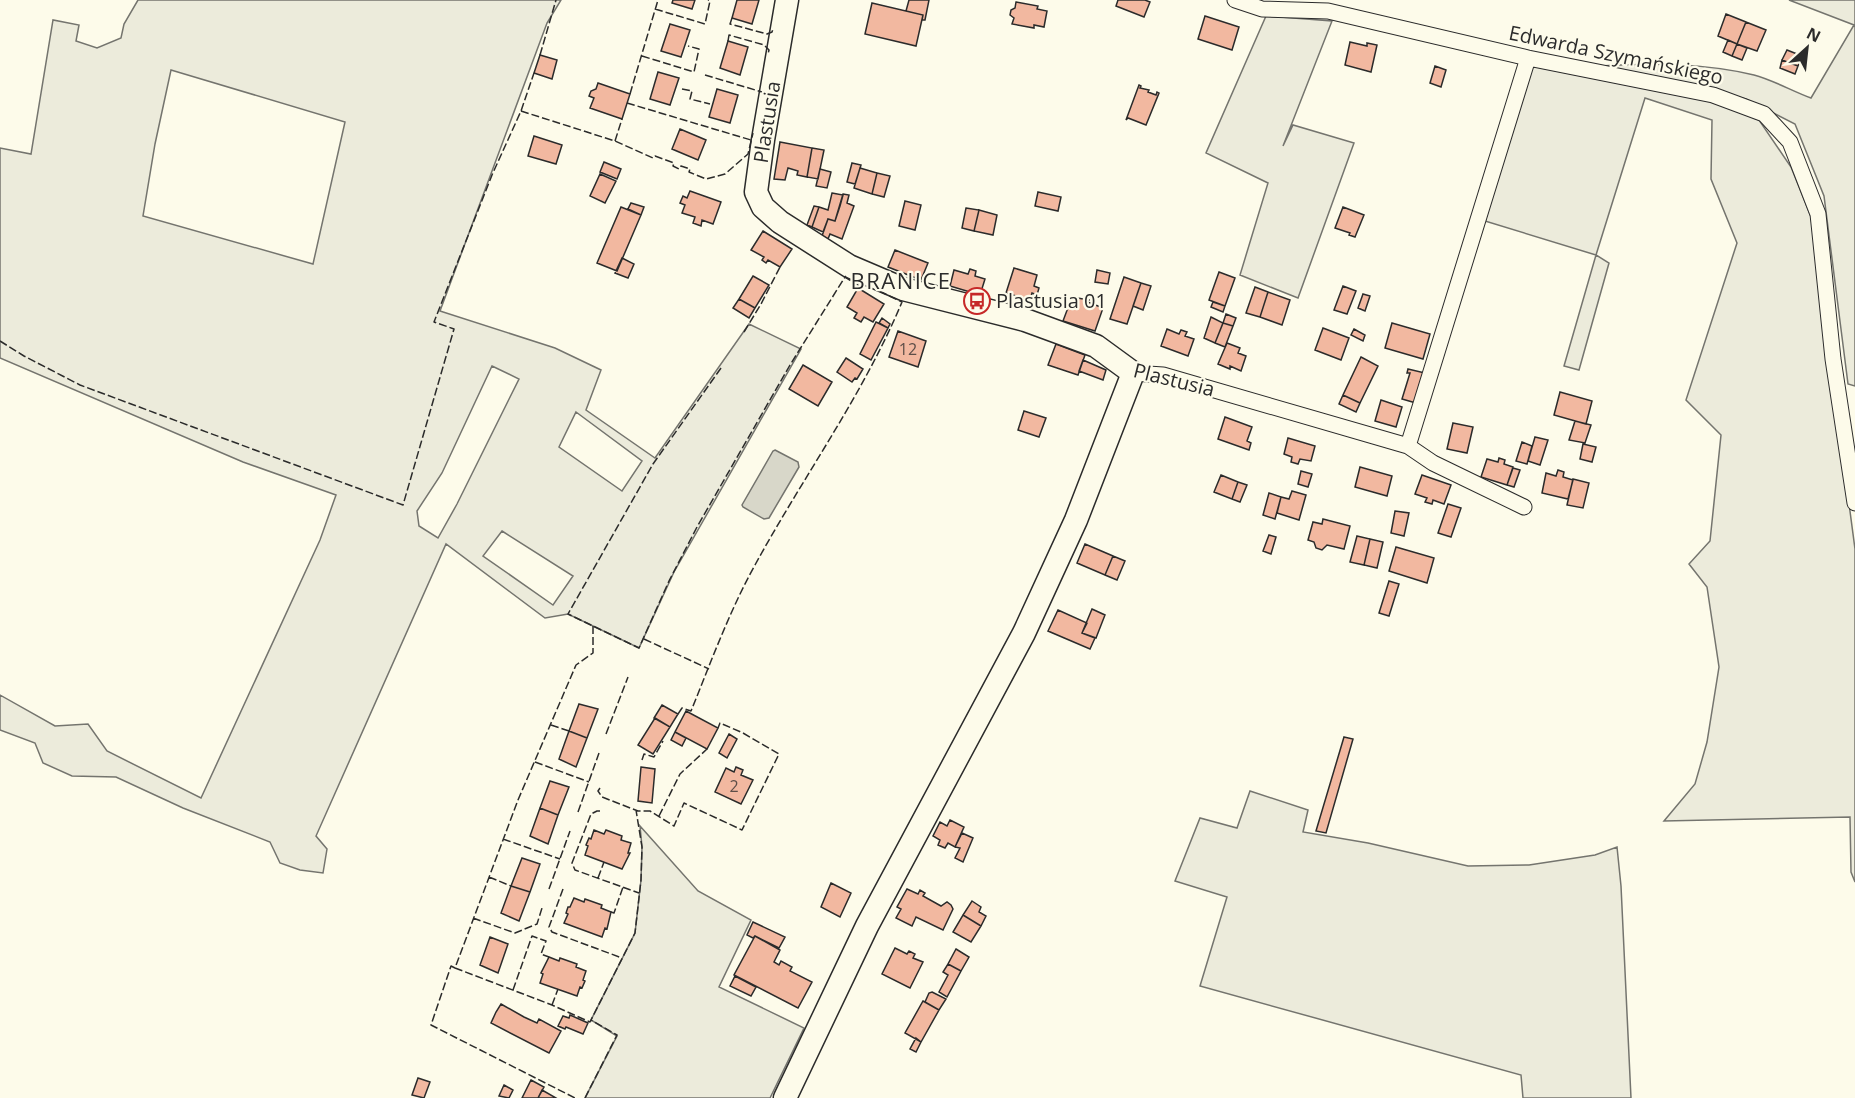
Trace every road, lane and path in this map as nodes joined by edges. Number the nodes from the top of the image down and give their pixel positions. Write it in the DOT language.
graph roads {
  1 [pos="787,0"];
  2 [pos="1235,0"];
  3 [pos="1528,58"];
  4 [pos="1133,373"];
  5 [pos="1408,446"];
  6 [pos="1855,503"];
  7 [pos="1524,507"];
  8 [pos="785,1098"];
  1 -- 4 [label="street, Plastusia"];
  2 -- 3 [label="street, Edwarda Szymańskiego"];
  3 -- 5 [label="street"];
  3 -- 6 [label="street, Edwarda Szymańskiego"];
  4 -- 5 [label="street, Plastusia"];
  4 -- 8 [label="street"];
  5 -- 7 [label="street, Plastusia"];
}
